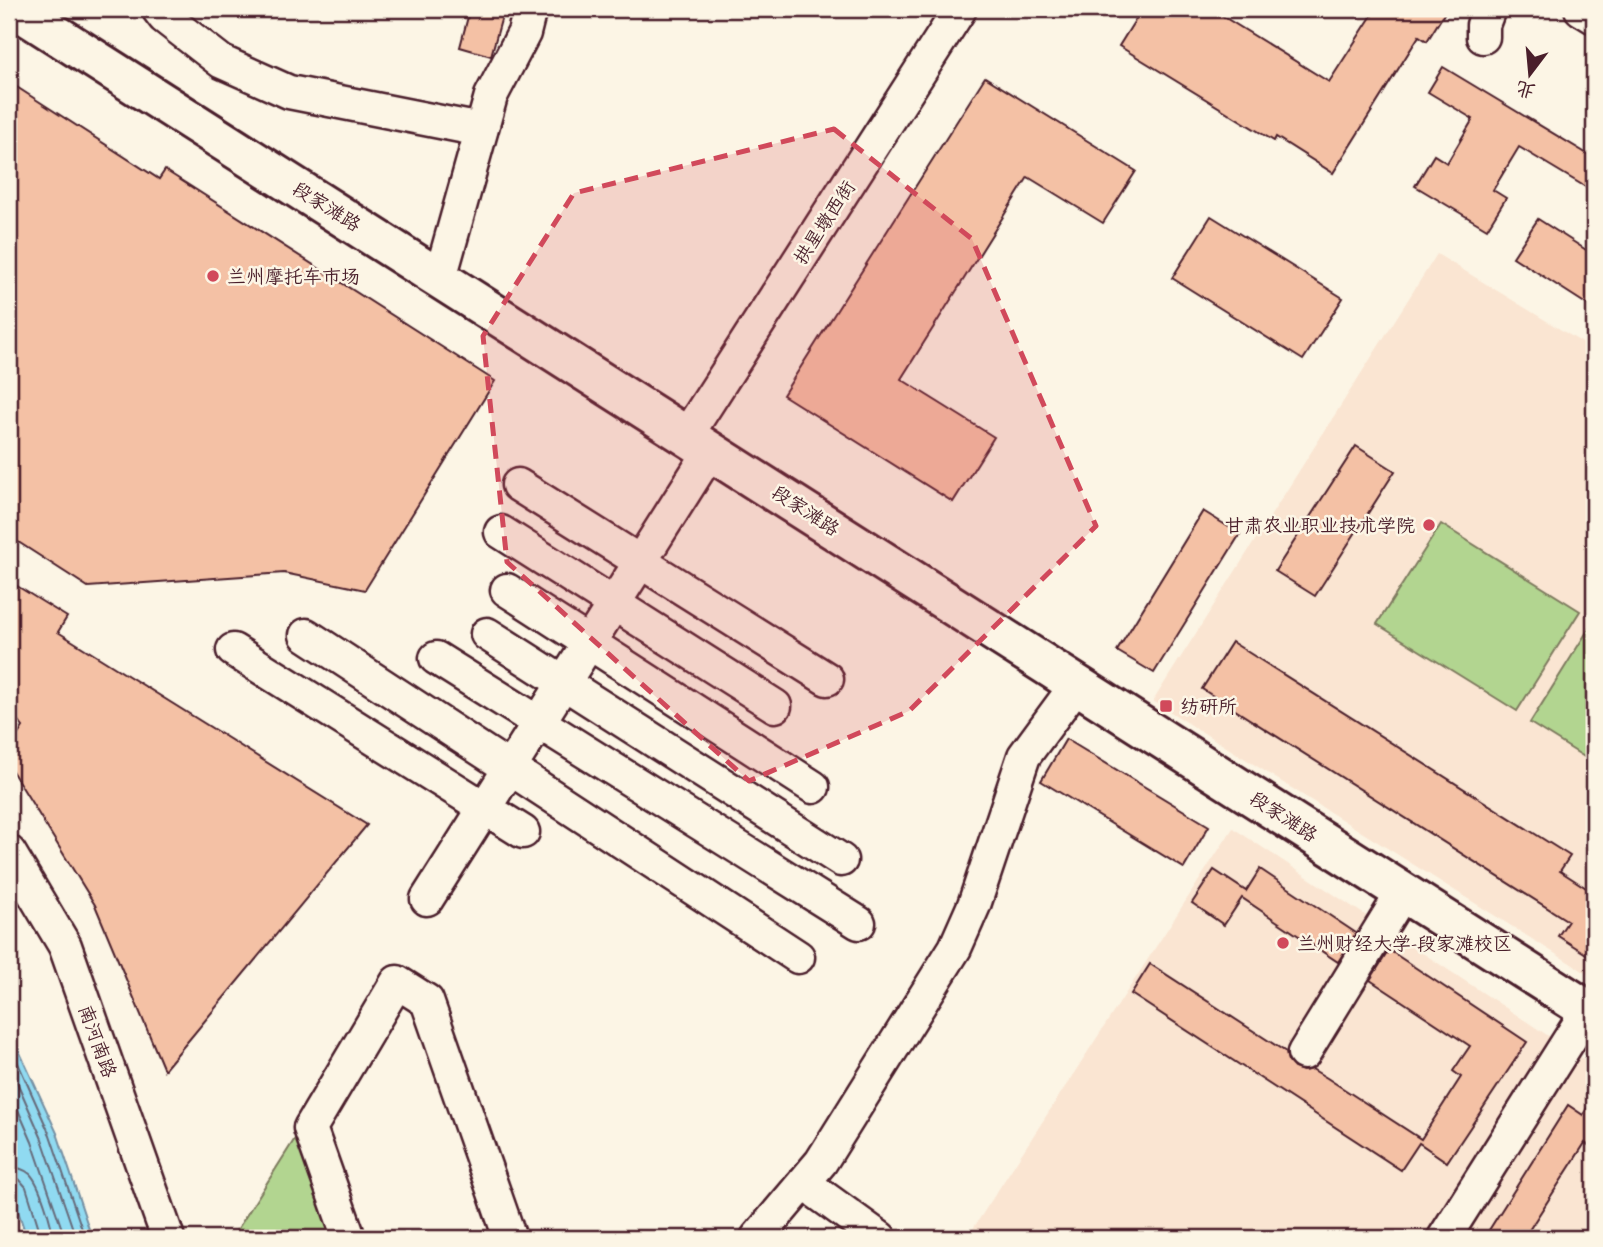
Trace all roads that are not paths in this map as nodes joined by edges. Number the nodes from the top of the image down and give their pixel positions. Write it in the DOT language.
graph roads {
  1 [pos="16,9"];
  2 [pos="158,9"];
  3 [pos="530,9"];
  4 [pos="960,9"];
  5 [pos="1581,9"];
  6 [pos="1594,17"];
  7 [pos="481,130"];
  8 [pos="440,278"];
  9 [pos="699,442"];
  10 [pos="518,485"];
  11 [pos="501,532"];
  12 [pos="640,562"];
  13 [pos="507,590"];
  14 [pos="614,604"];
  15 [pos="487,634"];
  16 [pos="306,635"];
  17 [pos="589,643"];
  18 [pos="233,650"];
  19 [pos="436,658"];
  20 [pos="827,679"];
  21 [pos="564,683"];
  22 [pos="1077,684"];
  23 [pos="775,706"];
  24 [pos="539,722"];
  25 [pos="509,768"];
  26 [pos="813,787"];
  27 [pos="484,808"];
  28 [pos="523,832"];
  29 [pos="9,852"];
  30 [pos="841,860"];
  31 [pos="1403,892"];
  32 [pos="426,899"];
  33 [pos="859,923"];
  34 [pos="798,957"];
  35 [pos="1591,1012"];
  36 [pos="1304,1053"];
  37 [pos="804,1183"];
  38 [pos="169,1238"];
  39 [pos="349,1238"];
  40 [pos="510,1238"];
  41 [pos="757,1238"];
  42 [pos="880,1238"];
  43 [pos="1444,1238"];
  1 -- 8 [label="main road, 段家滩路"];
  2 -- 7 [label="street"];
  3 -- 7 [label="street"];
  4 -- 9 [label="street, 拱星墩西街"];
  5 -- 6 [label="street"];
  7 -- 8 [label="street"];
  8 -- 9 [label="main road, 段家滩路"];
  9 -- 12 [label="street, 拱星墩西街"];
  9 -- 22 [label="main road, 段家滩路"];
  10 -- 12 [label="street"];
  11 -- 14 [label="street"];
  12 -- 14 [label="street, 拱星墩西街"];
  12 -- 20 [label="street"];
  13 -- 17 [label="street"];
  14 -- 17 [label="street, 拱星墩西街"];
  14 -- 23 [label="street"];
  15 -- 21 [label="street"];
  16 -- 25 [label="street"];
  17 -- 21 [label="street, 拱星墩西街"];
  17 -- 26 [label="street"];
  18 -- 27 [label="street"];
  19 -- 24 [label="street"];
  21 -- 24 [label="street, 拱星墩西街"];
  21 -- 30 [label="street"];
  22 -- 31 [label="main road, 段家滩路"];
  22 -- 37 [label="street"];
  24 -- 25 [label="street, 拱星墩西街"];
  24 -- 33 [label="street"];
  25 -- 27 [label="street, 拱星墩西街"];
  25 -- 34 [label="street"];
  27 -- 28 [label="street"];
  27 -- 32 [label="street, 拱星墩西街"];
  29 -- 38 [label="street, 南河南路"];
  31 -- 35 [label="main road, 段家滩路"];
  31 -- 36 [label="street"];
  35 -- 43 [label="street"];
  37 -- 41 [label="street"];
  37 -- 42 [label="street"];
  39 -- 40 [label="street"];
}
